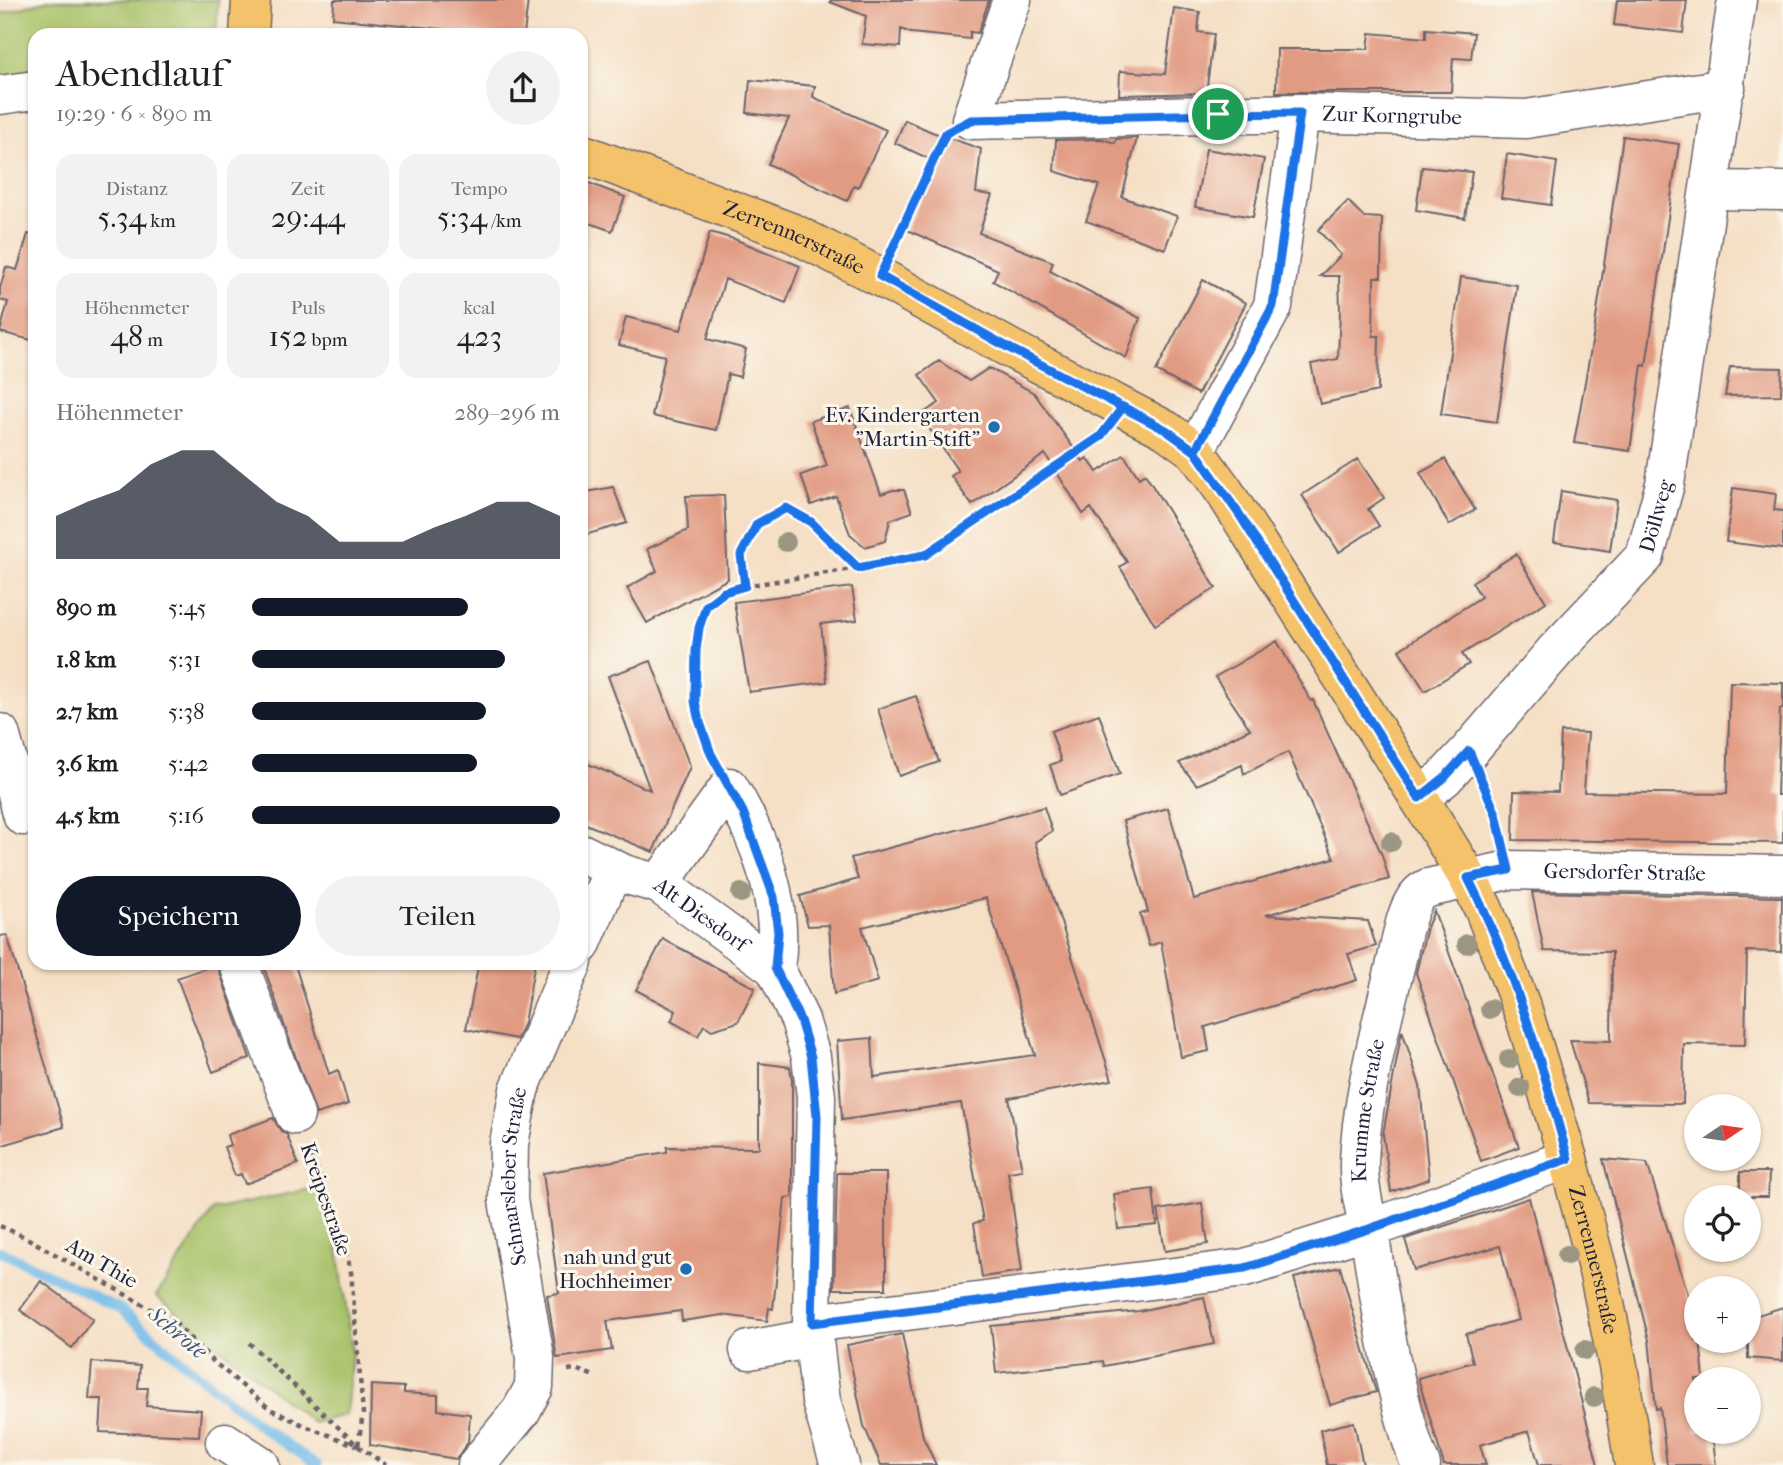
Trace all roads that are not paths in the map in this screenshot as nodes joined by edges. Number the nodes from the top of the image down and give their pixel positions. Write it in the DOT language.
graph roads {
  1 [pos="251,0"];
  2 [pos="1012,0"];
  3 [pos="1737,0"];
  4 [pos="249,28"];
  5 [pos="1726,88"];
  6 [pos="28,91"];
  7 [pos="0,95"];
  8 [pos="1300,113"];
  9 [pos="588,156"];
  10 [pos="1711,190"];
  11 [pos="1783,191"];
  12 [pos="1195,451"];
  13 [pos="0,733"];
  14 [pos="1419,798"];
  15 [pos="28,815"];
  16 [pos="597,861"];
  17 [pos="1783,875"];
  18 [pos="1468,878"];
  19 [pos="659,884"];
  20 [pos="588,908"];
  21 [pos="775,968"];
  22 [pos="241,970"];
  23 [pos="570,970"];
  24 [pos="295,1115"];
  25 [pos="1568,1159"];
  26 [pos="1369,1229"];
  27 [pos="813,1331"];
  28 [pos="749,1350"];
  29 [pos="225,1442"];
  30 [pos="260,1465"];
  31 [pos="477,1465"];
  32 [pos="840,1465"];
  33 [pos="1421,1465"];
  34 [pos="1634,1465"];
  1 -- 4 [label="main road"];
  2 -- 8 [label="street, Zur Korngrube"];
  3 -- 5 [label="street, Döllweg"];
  5 -- 8 [label="street, Zur Korngrube"];
  5 -- 10 [label="street, Döllweg"];
  6 -- 7 [label="street"];
  8 -- 12 [label="street"];
  9 -- 12 [label="main road, Zerrennerstraße"];
  10 -- 11 [label="street"];
  10 -- 14 [label="street, Döllweg"];
  12 -- 14 [label="main road, Zerrennerstraße"];
  13 -- 15 [label="street"];
  14 -- 18 [label="main road, Zerrennerstraße"];
  16 -- 19 [label="street, Alt Diesdorf"];
  16 -- 20 [label="street"];
  17 -- 18 [label="street, Gersdorfer Straße"];
  18 -- 25 [label="main road, Zerrennerstraße"];
  18 -- 26 [label="street, Krumme Straße"];
  19 -- 21 [label="street, Alt Diesdorf"];
  19 -- 21 [label="street"];
  21 -- 27 [label="street, Alt Diesdorf"];
  22 -- 24 [label="street, Kreipestraße"];
  23 -- 31 [label="street, Schnarsleber Straße"];
  25 -- 26 [label="street"];
  25 -- 34 [label="main road, Zerrennerstraße"];
  26 -- 27 [label="street"];
  26 -- 33 [label="street, Krumme Straße"];
  27 -- 28 [label="street"];
  27 -- 32 [label="street, Alt Diesdorf"];
  29 -- 30 [label="street"];
}
